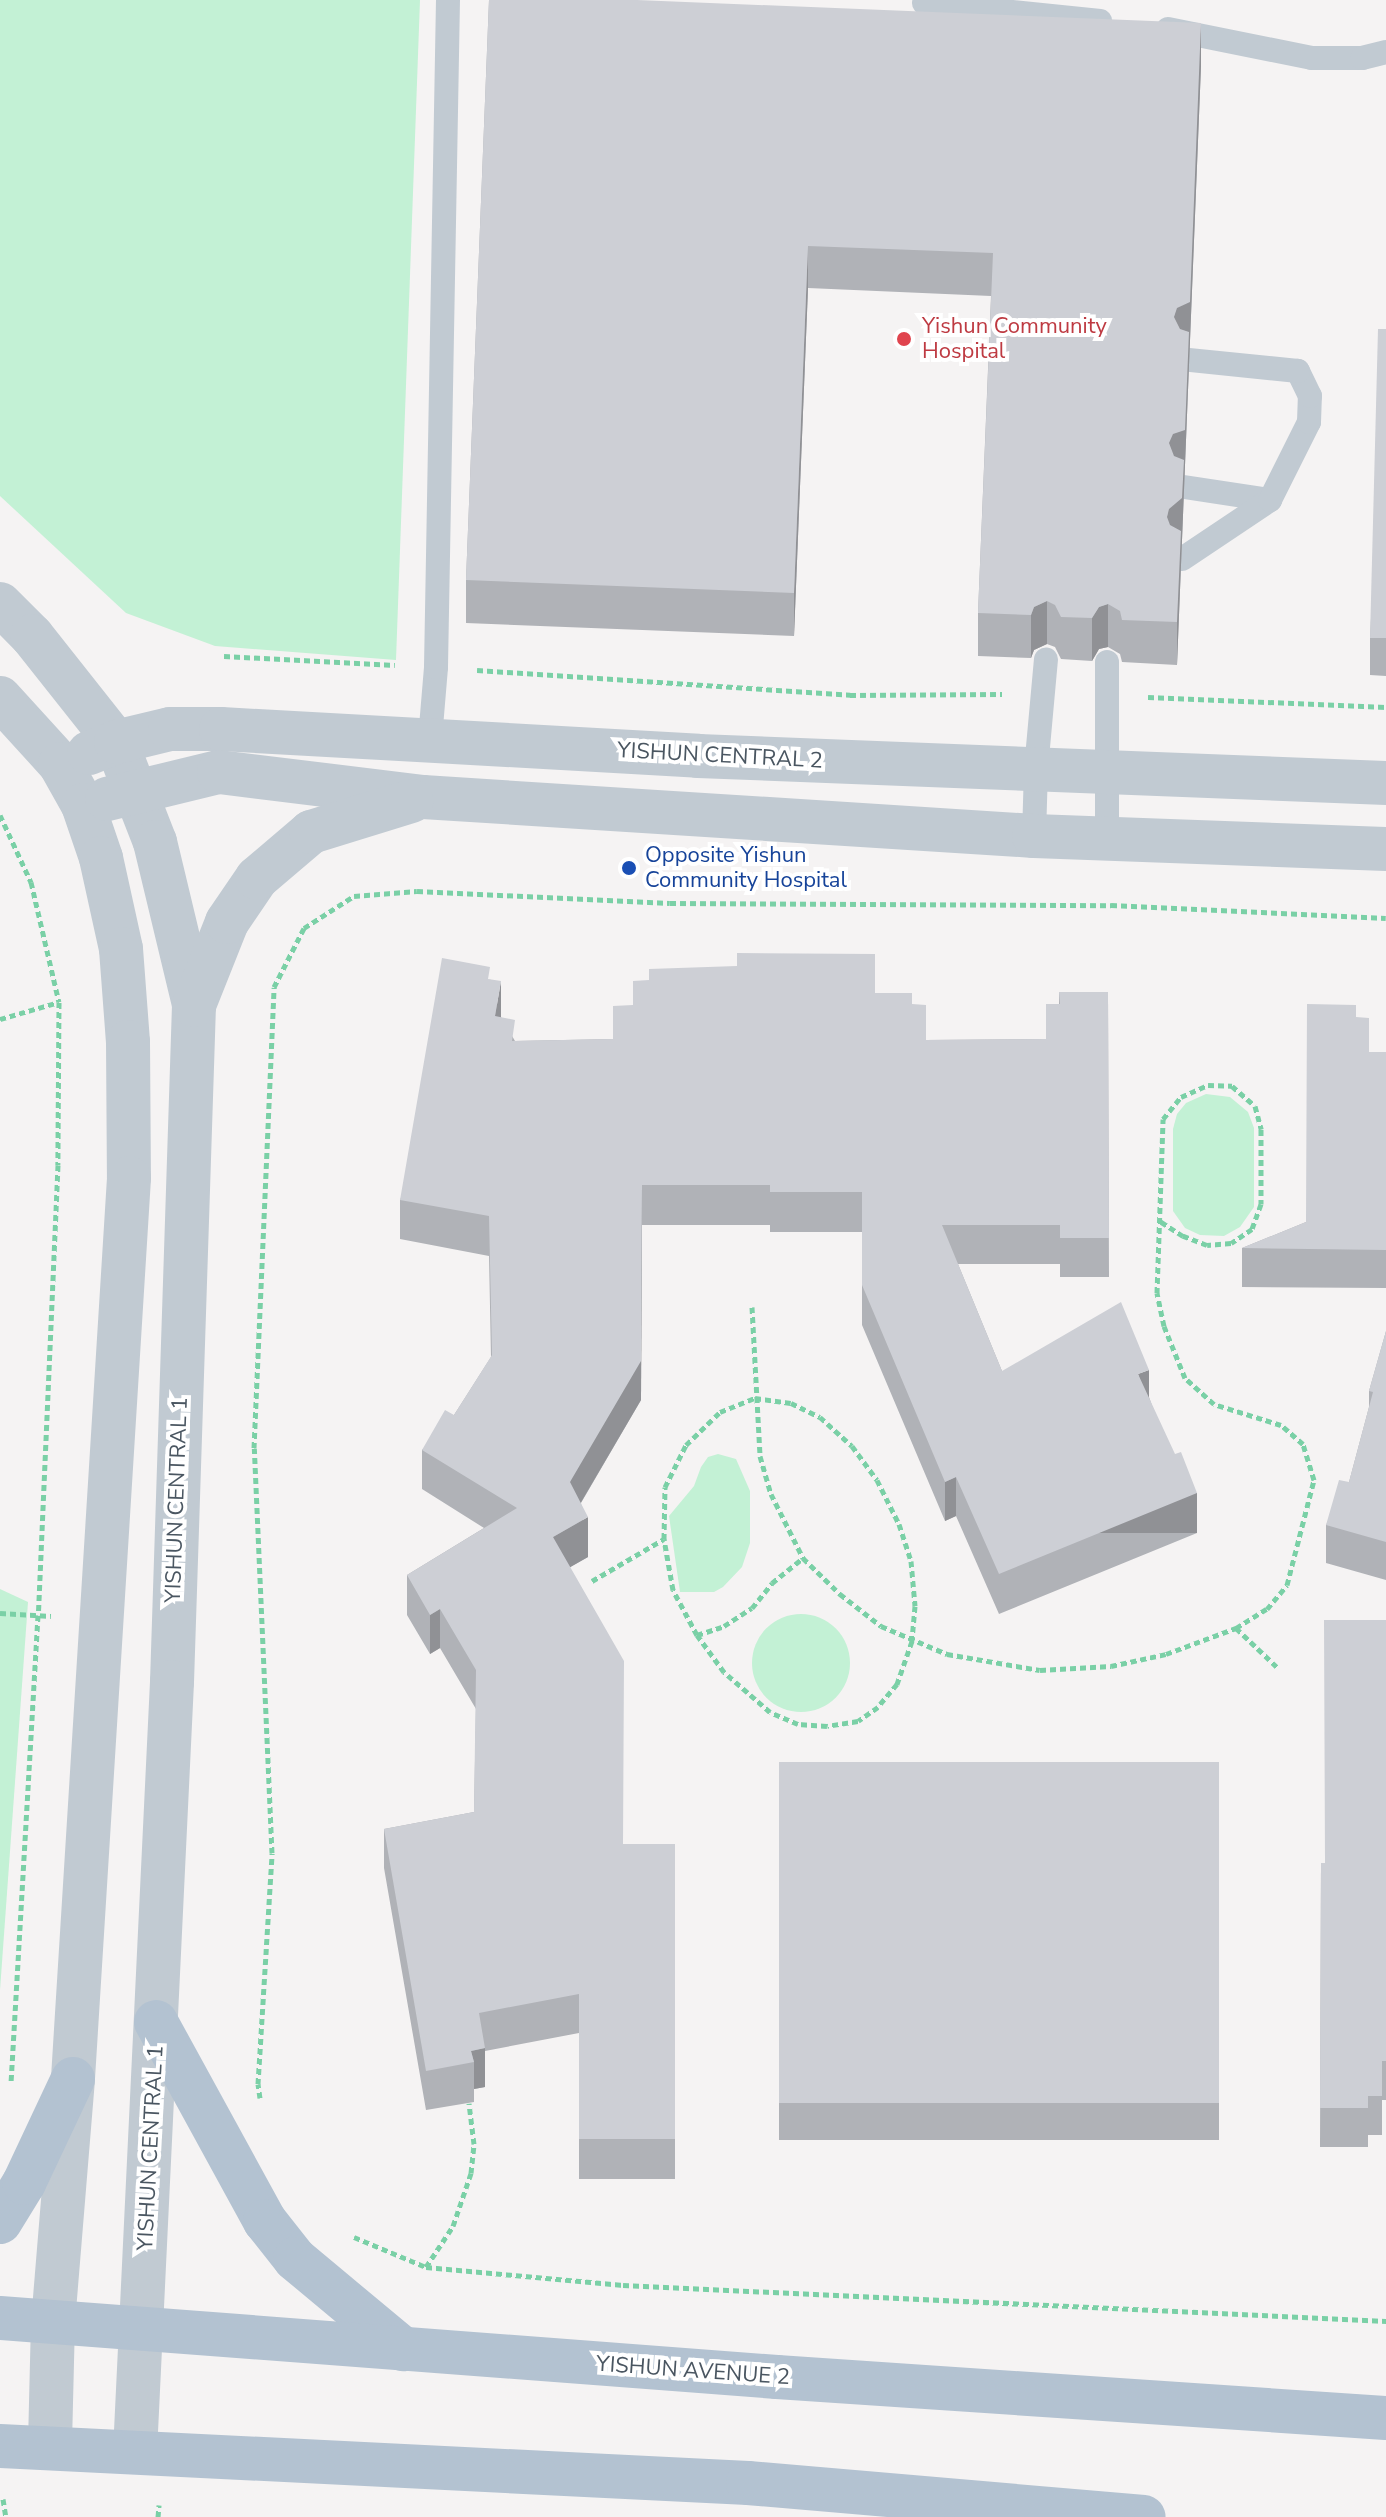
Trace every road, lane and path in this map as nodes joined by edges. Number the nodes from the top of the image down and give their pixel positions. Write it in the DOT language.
graph roads {
  1 [pos="448,0"];
  2 [pos="924,3"];
  3 [pos="1386,52"];
  4 [pos="1189,360"];
  5 [pos="1184,487"];
  6 [pos="1270,500"];
  7 [pos="1182,559"];
  8 [pos="0,604"];
  9 [pos="224,656"];
  10 [pos="1046,659"];
  11 [pos="1107,662"];
  12 [pos="436,667"];
  13 [pos="1044,693"];
  14 [pos="1106,695"];
  15 [pos="0,698"];
  16 [pos="1386,707"];
  17 [pos="430,739"];
  18 [pos="116,742"];
  19 [pos="60,764"];
  20 [pos="1036,769"];
  21 [pos="1106,773"];
  22 [pos="1386,783"];
  23 [pos="135,791"];
  24 [pos="423,797"];
  25 [pos="83,805"];
  26 [pos="0,815"];
  27 [pos="1034,836"];
  28 [pos="1107,840"];
  29 [pos="1386,849"];
  30 [pos="1386,918"];
  31 [pos="59,1002"];
  32 [pos="194,1005"];
  33 [pos="0,1019"];
  34 [pos="1160,1221"];
  35 [pos="752,1307"];
  36 [pos="755,1398"];
  37 [pos="664,1539"];
  38 [pos="803,1558"];
  39 [pos="592,1581"];
  40 [pos="1236,1628"];
  41 [pos="697,1635"];
  42 [pos="912,1641"];
  43 [pos="1279,1669"];
  44 [pos="156,2022"];
  45 [pos="73,2079"];
  46 [pos="10,2088"];
  47 [pos="469,2103"];
  48 [pos="263,2113"];
  49 [pos="0,2222"];
  50 [pos="344,2227"];
  51 [pos="426,2267"];
  52 [pos="0,2318"];
  53 [pos="53,2321"];
  54 [pos="1386,2321"];
  55 [pos="143,2327"];
  56 [pos="403,2349"];
  57 [pos="1386,2418"];
  58 [pos="0,2446"];
  59 [pos="50,2448"];
  60 [pos="135,2451"];
  61 [pos="1144,2517"];
  1 -- 12 [label="lane"];
  2 -- 3 [label="lane"];
  4 -- 6 [label="lane"];
  5 -- 6 [label="lane"];
  6 -- 7 [label="lane"];
  8 -- 18 [label="street, YISHUN CENTRAL 1"];
  9 -- 12 [label="path"];
  10 -- 13 [label="lane"];
  11 -- 14 [label="lane"];
  12 -- 13 [label="path"];
  12 -- 17 [label="lane"];
  13 -- 20 [label="lane"];
  14 -- 16 [label="path"];
  14 -- 21 [label="lane"];
  15 -- 19 [label="street"];
  17 -- 18 [label="street, YISHUN CENTRAL 2"];
  17 -- 20 [label="street, YISHUN CENTRAL 2"];
  18 -- 19 [label="street, YISHUN CENTRAL 2"];
  18 -- 23 [label="street, YISHUN CENTRAL 1"];
  19 -- 25 [label="street"];
  20 -- 21 [label="street, YISHUN CENTRAL 2"];
  20 -- 27 [label="lane"];
  21 -- 22 [label="street, YISHUN CENTRAL 2"];
  21 -- 28 [label="lane"];
  23 -- 24 [label="street"];
  23 -- 25 [label="street"];
  23 -- 32 [label="street, YISHUN CENTRAL 1"];
  24 -- 27 [label="street"];
  24 -- 32 [label="street"];
  25 -- 45 [label="street"];
  26 -- 31 [label="path"];
  27 -- 28 [label="street"];
  28 -- 29 [label="street"];
  30 -- 48 [label="path"];
  31 -- 33 [label="path"];
  31 -- 46 [label="path"];
  32 -- 44 [label="street, YISHUN CENTRAL 1"];
  34 -- 34 [label="path"];
  34 -- 40 [label="path"];
  35 -- 36 [label="path"];
  36 -- 37 [label="path"];
  36 -- 38 [label="path"];
  36 -- 42 [label="path"];
  37 -- 39 [label="path"];
  37 -- 41 [label="path"];
  38 -- 41 [label="path"];
  38 -- 42 [label="path"];
  40 -- 42 [label="path"];
  40 -- 43 [label="path"];
  41 -- 42 [label="path"];
  44 -- 55 [label="street, YISHUN CENTRAL 1"];
  44 -- 56 [label="main road"];
  45 -- 49 [label="main road"];
  45 -- 53 [label="street"];
  47 -- 51 [label="path"];
  50 -- 51 [label="path"];
  51 -- 54 [label="path"];
  52 -- 53 [label="main road, YISHUN AVENUE 2"];
  53 -- 55 [label="main road, YISHUN AVENUE 2"];
  53 -- 59 [label="street"];
  55 -- 56 [label="main road, YISHUN AVENUE 2"];
  55 -- 60 [label="street, YISHUN CENTRAL 1"];
  56 -- 57 [label="main road, YISHUN AVENUE 2"];
  58 -- 59 [label="main road"];
  59 -- 60 [label="main road"];
  60 -- 61 [label="main road"];
}
